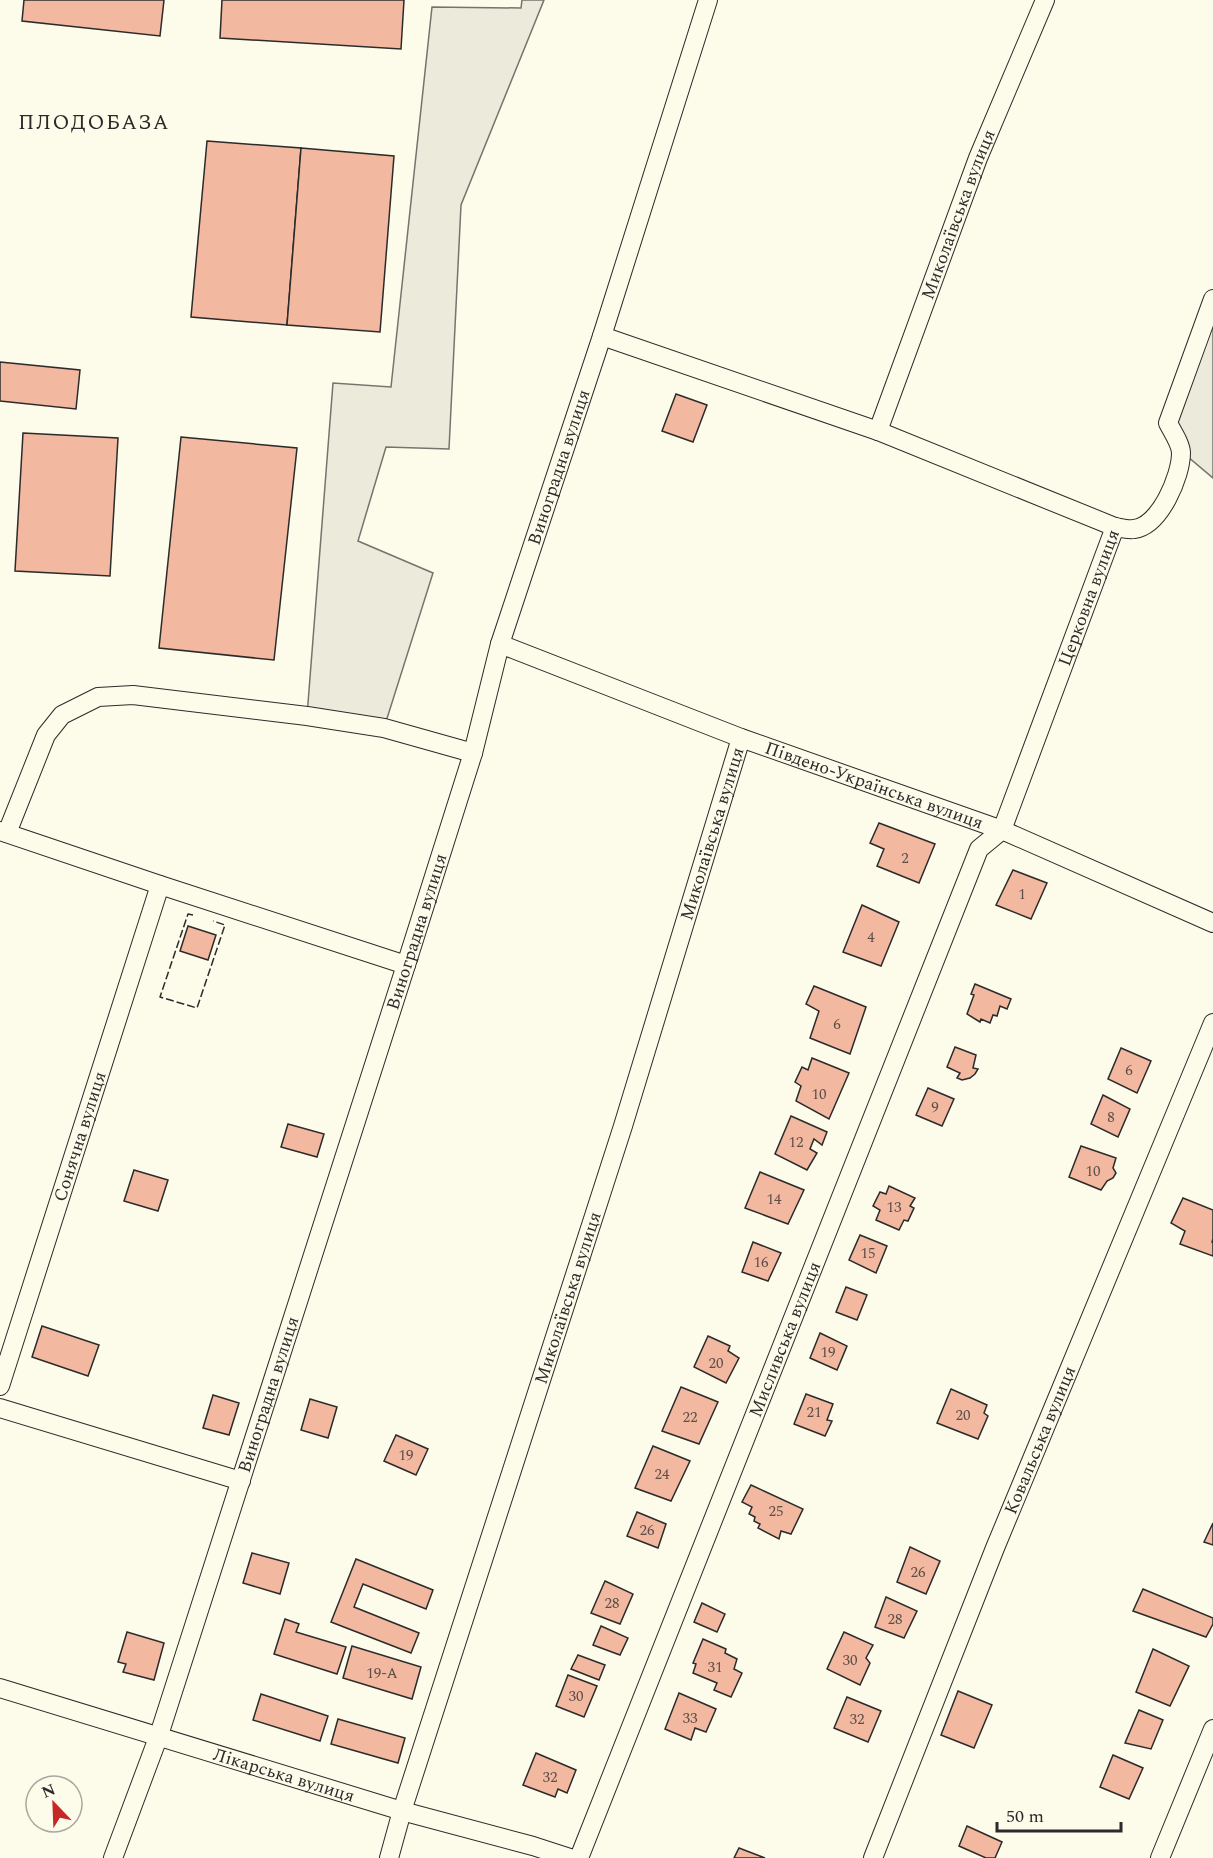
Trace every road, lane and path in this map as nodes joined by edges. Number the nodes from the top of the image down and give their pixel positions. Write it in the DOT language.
graph roads {
  1 [pos="708,0"];
  2 [pos="1045,0"];
  3 [pos="1213,299"];
  4 [pos="602,336"];
  5 [pos="878,431"];
  6 [pos="1115,527"];
  7 [pos="500,644"];
  8 [pos="741,738"];
  9 [pos="473,753"];
  10 [pos="1002,830"];
  11 [pos="4,832"];
  12 [pos="160,885"];
  13 [pos="1213,923"];
  14 [pos="406,965"];
  15 [pos="1213,1023"];
  16 [pos="0,1386"];
  17 [pos="0,1408"];
  18 [pos="241,1481"];
  19 [pos="0,1688"];
  20 [pos="1213,1729"];
  21 [pos="159,1736"];
  22 [pos="402,1811"];
  23 [pos="113,1858"];
  24 [pos="389,1858"];
  25 [pos="570,1858"];
  26 [pos="579,1858"];
  27 [pos="873,1858"];
  28 [pos="1161,1858"];
  1 -- 4 [label="street, Виноградна вулиця"];
  2 -- 5 [label="street, Миколаївська вулиця"];
  3 -- 6 [label="street, Церковна вулиця"];
  4 -- 5 [label="street"];
  4 -- 7 [label="street, Виноградна вулиця"];
  5 -- 6 [label="street"];
  6 -- 10 [label="street, Церковна вулиця"];
  7 -- 8 [label="street, Південо-Українська вулиця"];
  7 -- 9 [label="street, Виноградна вулиця"];
  8 -- 10 [label="street, Південо-Українська вулиця"];
  8 -- 22 [label="street, Миколаївська вулиця"];
  9 -- 11 [label="street"];
  9 -- 14 [label="street, Виноградна вулиця"];
  10 -- 13 [label="street, Південо-Українська вулиця"];
  10 -- 26 [label="street, Мисливська вулиця"];
  11 -- 12 [label="street"];
  12 -- 14 [label="street"];
  12 -- 16 [label="street, Сонячна вулиця"];
  14 -- 18 [label="street, Виноградна вулиця"];
  15 -- 27 [label="street, Ковальська вулиця"];
  17 -- 18 [label="street"];
  18 -- 21 [label="street, Виноградна вулиця"];
  19 -- 21 [label="street, Лікарська вулиця"];
  20 -- 28 [label="street"];
  21 -- 22 [label="street, Лікарська вулиця"];
  21 -- 23 [label="street, Виноградна вулиця"];
  22 -- 24 [label="street, Миколаївська вулиця"];
  22 -- 25 [label="street, Лікарська вулиця"];
}
